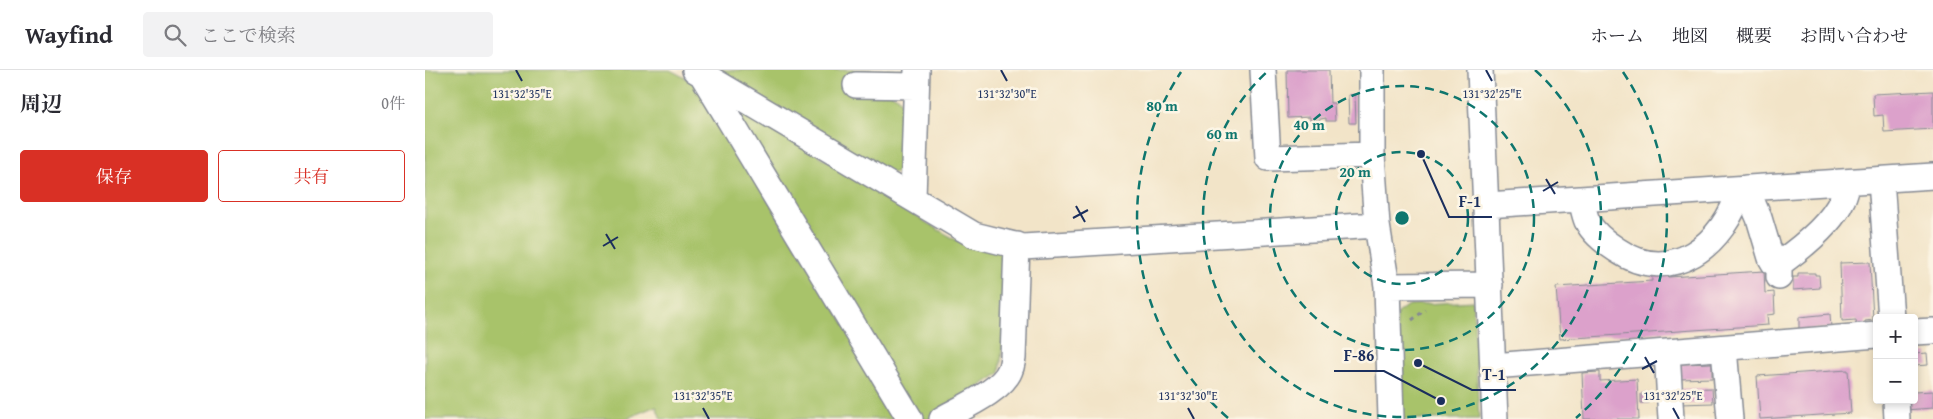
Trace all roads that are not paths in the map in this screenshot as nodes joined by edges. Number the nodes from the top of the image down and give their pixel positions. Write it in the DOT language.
graph roads {
  1 [pos="1263,70"];
  2 [pos="1372,70"];
  3 [pos="1480,70"];
  4 [pos="698,71"];
  5 [pos="917,78"];
  6 [pos="856,85"];
  7 [pos="1372,155"];
  8 [pos="1933,176"];
  9 [pos="1881,180"];
  10 [pos="1847,182"];
  11 [pos="1743,188"];
  12 [pos="913,198"];
  13 [pos="1581,199"];
  14 [pos="1487,205"];
  15 [pos="1377,225"];
  16 [pos="1017,245"];
  17 [pos="1490,285"];
  18 [pos="1387,286"];
  19 [pos="1891,314"];
  20 [pos="1933,331"];
  21 [pos="1918,332"];
  22 [pos="1873,335"];
  23 [pos="1724,348"];
  24 [pos="1667,352"];
  25 [pos="1493,366"];
  26 [pos="1896,404"];
  27 [pos="909,419"];
  28 [pos="941,419"];
  29 [pos="1391,419"];
  30 [pos="1495,419"];
  31 [pos="1671,419"];
  32 [pos="1730,419"];
  33 [pos="1897,419"];
  1 -- 7 [label="lane"];
  2 -- 7 [label="lane"];
  3 -- 14 [label="lane"];
  4 -- 12 [label="lane"];
  4 -- 27 [label="lane"];
  5 -- 6 [label="lane"];
  5 -- 12 [label="lane"];
  7 -- 15 [label="lane"];
  8 -- 9 [label="lane"];
  9 -- 10 [label="lane"];
  9 -- 19 [label="lane"];
  10 -- 11 [label="lane"];
  10 -- 11 [label="lane"];
  11 -- 13 [label="lane"];
  11 -- 13 [label="lane"];
  12 -- 16 [label="lane"];
  13 -- 14 [label="lane"];
  14 -- 17 [label="lane"];
  15 -- 16 [label="lane"];
  15 -- 18 [label="lane"];
  16 -- 28 [label="lane"];
  17 -- 18 [label="lane"];
  17 -- 25 [label="lane"];
  18 -- 29 [label="lane"];
  20 -- 21 [label="lane"];
  22 -- 23 [label="lane"];
  23 -- 24 [label="lane"];
  23 -- 32 [label="lane"];
  24 -- 25 [label="lane"];
  24 -- 31 [label="lane"];
  25 -- 30 [label="lane"];
  26 -- 33 [label="lane"];
}
